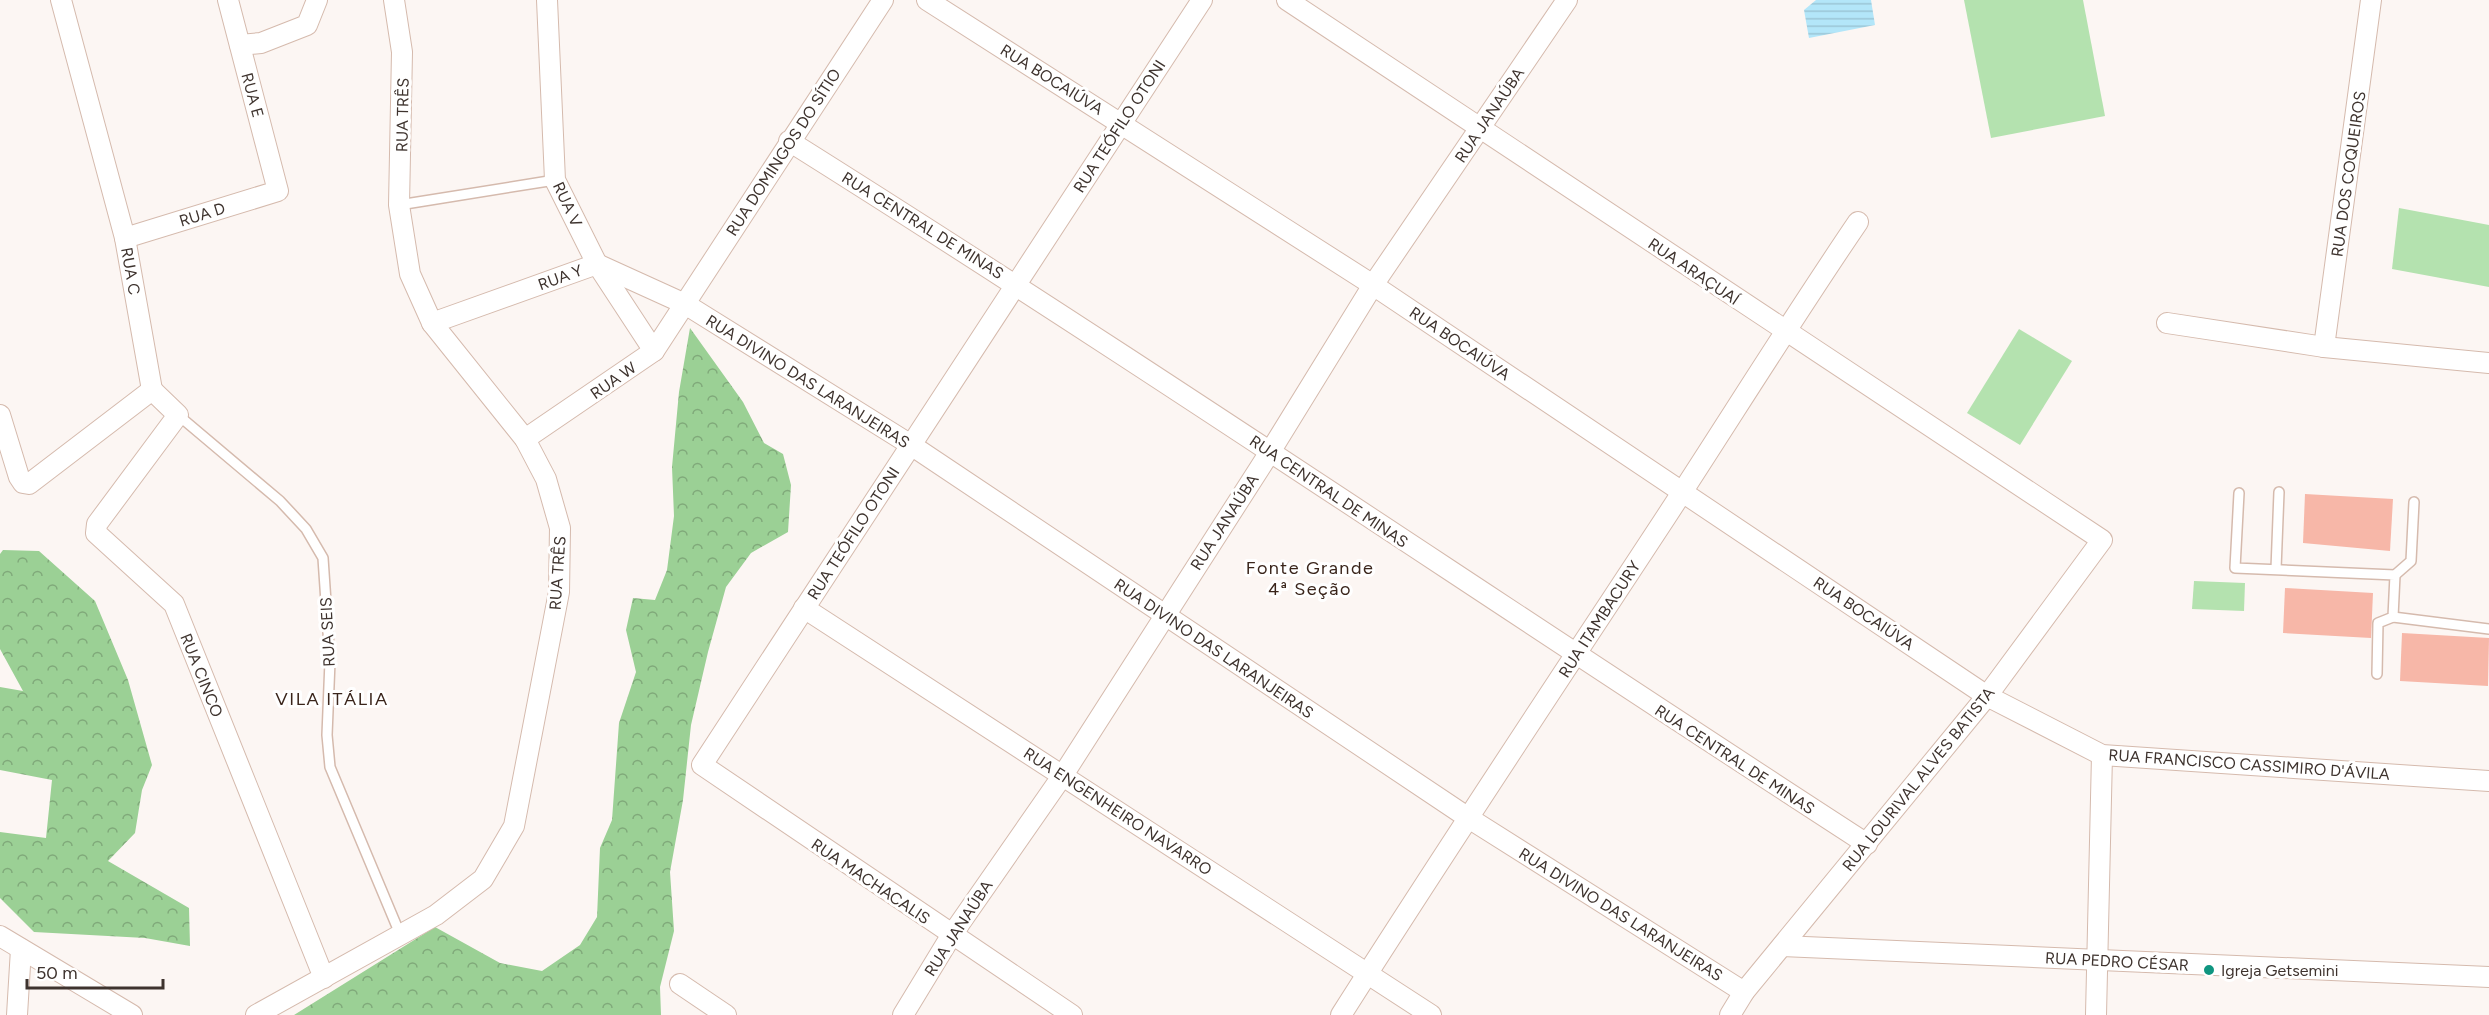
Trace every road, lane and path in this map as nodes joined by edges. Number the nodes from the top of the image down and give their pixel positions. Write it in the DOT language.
graph roads {
  1 [pos="61,0"];
  2 [pos="228,0"];
  3 [pos="317,0"];
  4 [pos="394,0"];
  5 [pos="547,0"];
  6 [pos="883,0"];
  7 [pos="927,0"];
  8 [pos="1202,0"];
  9 [pos="1287,0"];
  10 [pos="1568,0"];
  11 [pos="2371,0"];
  12 [pos="240,45"];
  13 [pos="1122,122"];
  14 [pos="1481,128"];
  15 [pos="789,141"];
  16 [pos="555,180"];
  17 [pos="278,191"];
  18 [pos="399,205"];
  19 [pos="1858,222"];
  20 [pos="125,237"];
  21 [pos="597,264"];
  22 [pos="1016,284"];
  23 [pos="1373,285"];
  24 [pos="685,304"];
  25 [pos="2167,322"];
  26 [pos="432,323"];
  27 [pos="1784,331"];
  28 [pos="2324,347"];
  29 [pos="654,351"];
  30 [pos="2489,363"];
  31 [pos="152,390"];
  32 [pos="0,415"];
  33 [pos="178,415"];
  34 [pos="525,439"];
  35 [pos="911,445"];
  36 [pos="1270,452"];
  37 [pos="1683,492"];
  38 [pos="2279,492"];
  39 [pos="2239,493"];
  40 [pos="2414,502"];
  41 [pos="2102,540"];
  42 [pos="2276,569"];
  43 [pos="2395,575"];
  44 [pos="804,608"];
  45 [pos="1164,614"];
  46 [pos="2393,617"];
  47 [pos="2489,629"];
  48 [pos="1575,656"];
  49 [pos="2377,674"];
  50 [pos="1987,696"];
  51 [pos="2102,754"];
  52 [pos="702,765"];
  53 [pos="1063,775"];
  54 [pos="2489,781"];
  55 [pos="1467,817"];
  56 [pos="1867,844"];
  57 [pos="400,934"];
  58 [pos="0,936"];
  59 [pos="951,936"];
  60 [pos="1782,946"];
  61 [pos="21,949"];
  62 [pos="2098,960"];
  63 [pos="1367,974"];
  64 [pos="2489,977"];
  65 [pos="324,978"];
  66 [pos="681,984"];
  67 [pos="1744,992"];
  68 [pos="17,1015"];
  69 [pos="132,1015"];
  70 [pos="256,1015"];
  71 [pos="726,1015"];
  72 [pos="903,1015"];
  73 [pos="1072,1015"];
  74 [pos="1341,1015"];
  75 [pos="1431,1015"];
  76 [pos="1730,1015"];
  77 [pos="2096,1015"];
  1 -- 20 [label="street, RUA C"];
  2 -- 12 [label="street, RUA E"];
  3 -- 12 [label="street"];
  4 -- 18 [label="street, RUA TRÊS"];
  5 -- 16 [label="street, RUA V"];
  6 -- 15 [label="street, RUA DOMINGOS DO SÍTIO"];
  7 -- 13 [label="street, RUA BOCAIÚVA"];
  8 -- 13 [label="street, RUA TEÓFILO OTONI"];
  9 -- 14 [label="street, RUA ARAÇUAÍ"];
  10 -- 14 [label="street, RUA JANAÚBA"];
  11 -- 28 [label="street, RUA DOS COQUEIROS"];
  12 -- 17 [label="street, RUA E"];
  13 -- 22 [label="street, RUA TEÓFILO OTONI"];
  13 -- 23 [label="street, RUA BOCAIÚVA"];
  14 -- 23 [label="street, RUA JANAÚBA"];
  14 -- 27 [label="street, RUA ARAÇUAÍ"];
  15 -- 22 [label="street, RUA CENTRAL DE MINAS"];
  15 -- 24 [label="street, RUA DOMINGOS DO SÍTIO"];
  16 -- 18 [label="lane"];
  16 -- 21 [label="street, RUA V"];
  17 -- 20 [label="street, RUA D"];
  18 -- 26 [label="street, RUA TRÊS"];
  19 -- 27 [label="street, RUA ITAMBACURY"];
  20 -- 31 [label="street, RUA C"];
  21 -- 24 [label="street, RUA Y"];
  21 -- 26 [label="street, RUA Y"];
  21 -- 29 [label="street, RUA V"];
  22 -- 35 [label="street, RUA TEÓFILO OTONI"];
  22 -- 36 [label="street, RUA CENTRAL DE MINAS"];
  23 -- 36 [label="street, RUA JANAÚBA"];
  23 -- 37 [label="street, RUA BOCAIÚVA"];
  24 -- 29 [label="street, RUA W"];
  24 -- 35 [label="street, RUA DIVINO DAS LARANJEIRAS"];
  25 -- 28 [label="street"];
  26 -- 34 [label="street, RUA TRÊS"];
  27 -- 37 [label="street, RUA ITAMBACURY"];
  27 -- 41 [label="street, RUA ARAÇUAÍ"];
  28 -- 30 [label="street"];
  29 -- 34 [label="street, RUA W"];
  31 -- 32 [label="street"];
  31 -- 33 [label="street"];
  33 -- 57 [label="lane, RUA SEIS"];
  33 -- 65 [label="street, RUA CINCO"];
  34 -- 57 [label="street, RUA TRÊS"];
  35 -- 44 [label="street, RUA TEÓFILO OTONI"];
  35 -- 45 [label="street, RUA DIVINO DAS LARANJEIRAS"];
  36 -- 45 [label="street, RUA JANAÚBA"];
  36 -- 48 [label="street, RUA CENTRAL DE MINAS"];
  37 -- 48 [label="street, RUA ITAMBACURY"];
  37 -- 50 [label="street, RUA BOCAIÚVA"];
  38 -- 42 [label="lane"];
  39 -- 42 [label="lane"];
  40 -- 43 [label="lane"];
  41 -- 50 [label="street, RUA LOURIVAL ALVES BATISTA"];
  42 -- 43 [label="lane"];
  43 -- 46 [label="lane"];
  44 -- 52 [label="street, RUA TEÓFILO OTONI"];
  44 -- 53 [label="street, RUA ENGENHEIRO NAVARRO"];
  45 -- 53 [label="street, RUA JANAÚBA"];
  45 -- 55 [label="street, RUA DIVINO DAS LARANJEIRAS"];
  46 -- 47 [label="lane"];
  46 -- 49 [label="lane"];
  48 -- 55 [label="street, RUA ITAMBACURY"];
  48 -- 56 [label="street, RUA CENTRAL DE MINAS"];
  50 -- 51 [label="street, RUA FRANCISCO CASSIMIRO D'ÁVILA"];
  50 -- 56 [label="street, RUA LOURIVAL ALVES BATISTA"];
  51 -- 54 [label="street, RUA FRANCISCO CASSIMIRO D'ÁVILA"];
  51 -- 62 [label="street"];
  52 -- 59 [label="street, RUA MACHACALIS"];
  53 -- 59 [label="street, RUA JANAÚBA"];
  53 -- 63 [label="street, RUA ENGENHEIRO NAVARRO"];
  55 -- 63 [label="street, RUA ITAMBACURY"];
  55 -- 67 [label="street, RUA DIVINO DAS LARANJEIRAS"];
  56 -- 60 [label="street, RUA LOURIVAL ALVES BATISTA"];
  57 -- 65 [label="street, RUA TRÊS"];
  58 -- 61 [label="street"];
  59 -- 72 [label="street, RUA JANAÚBA"];
  59 -- 73 [label="street, RUA MACHACALIS"];
  60 -- 62 [label="street, RUA PEDRO CÉSAR"];
  60 -- 67 [label="street, RUA LOURIVAL ALVES BATISTA"];
  61 -- 68 [label="street"];
  61 -- 69 [label="street"];
  62 -- 64 [label="street, RUA PEDRO CÉSAR"];
  62 -- 77 [label="street"];
  63 -- 74 [label="street, RUA ITAMBACURY"];
  63 -- 75 [label="street, RUA ENGENHEIRO NAVARRO"];
  65 -- 70 [label="street, RUA TRÊS"];
  66 -- 71 [label="street"];
  67 -- 76 [label="street, RUA LOURIVAL ALVES BATISTA"];
}
